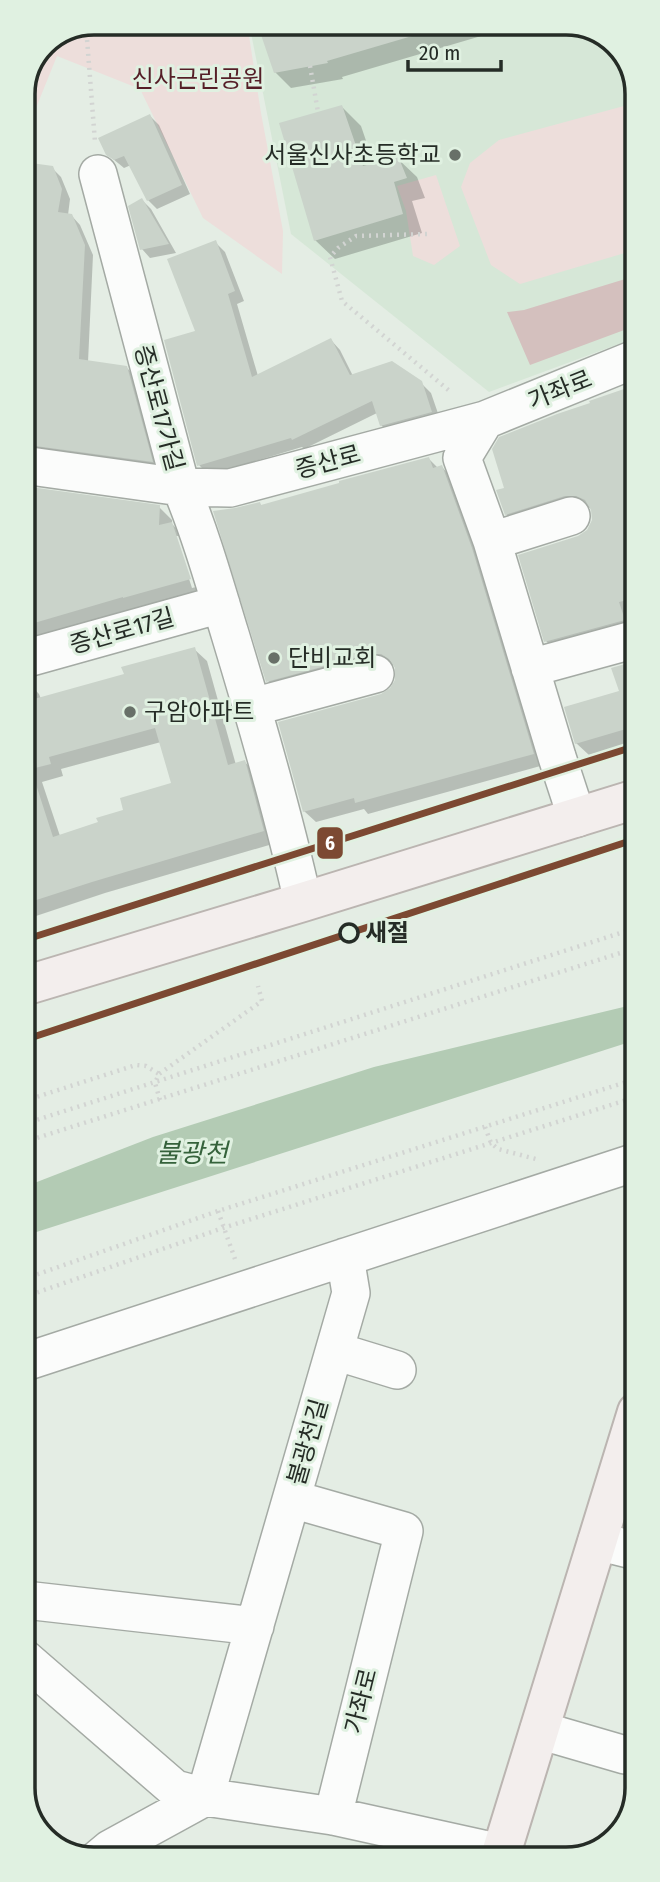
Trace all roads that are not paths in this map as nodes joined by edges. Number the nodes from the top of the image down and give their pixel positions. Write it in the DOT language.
graph roads {
  1 [pos="97,174"];
  2 [pos="625,364"];
  3 [pos="485,421"];
  4 [pos="35,467"];
  5 [pos="181,487"];
  6 [pos="571,516"];
  7 [pos="492,541"];
  8 [pos="221,604"];
  9 [pos="625,642"];
  10 [pos="35,656"];
  11 [pos="530,668"];
  12 [pos="375,674"];
  13 [pos="253,707"];
  14 [pos="625,803"];
  15 [pos="577,818"];
  16 [pos="303,902"];
  17 [pos="35,983"];
  18 [pos="625,1166"];
  19 [pos="345,1257"];
  20 [pos="335,1351"];
  21 [pos="35,1358"];
  22 [pos="397,1370"];
  23 [pos="625,1451"];
  24 [pos="292,1499"];
  25 [pos="597,1541"];
  26 [pos="625,1549"];
  27 [pos="35,1601"];
  28 [pos="256,1626"];
  29 [pos="35,1668"];
  30 [pos="539,1730"];
  31 [pos="625,1755"];
  32 [pos="205,1797"];
  33 [pos="333,1816"];
  34 [pos="114,1847"];
  35 [pos="466,1847"];
  36 [pos="502,1847"];
  1 -- 5 [label="street, 증산로17가길"];
  2 -- 3 [label="street, 가좌로"];
  3 -- 5 [label="street, 증산로"];
  3 -- 7 [label="street"];
  4 -- 5 [label="street, 증산로17가길"];
  5 -- 8 [label="street"];
  6 -- 7 [label="street"];
  7 -- 11 [label="street"];
  8 -- 10 [label="street, 증산로17길"];
  8 -- 13 [label="street"];
  9 -- 11 [label="street"];
  11 -- 15 [label="street"];
  12 -- 13 [label="street"];
  13 -- 16 [label="street"];
  14 -- 15 [label="main road"];
  15 -- 16 [label="main road"];
  16 -- 17 [label="main road"];
  18 -- 19 [label="street"];
  19 -- 20 [label="street, 불광천길"];
  19 -- 21 [label="street"];
  20 -- 22 [label="street"];
  20 -- 24 [label="street, 불광천길"];
  23 -- 25 [label="main road"];
  24 -- 28 [label="street, 불광천길"];
  24 -- 33 [label="street, 가좌로"];
  25 -- 26 [label="street"];
  25 -- 30 [label="main road"];
  27 -- 28 [label="street"];
  28 -- 32 [label="street, 불광천길"];
  29 -- 32 [label="street"];
  30 -- 31 [label="street"];
  30 -- 36 [label="main road"];
  32 -- 33 [label="street"];
  32 -- 34 [label="street"];
  33 -- 35 [label="street"];
}
